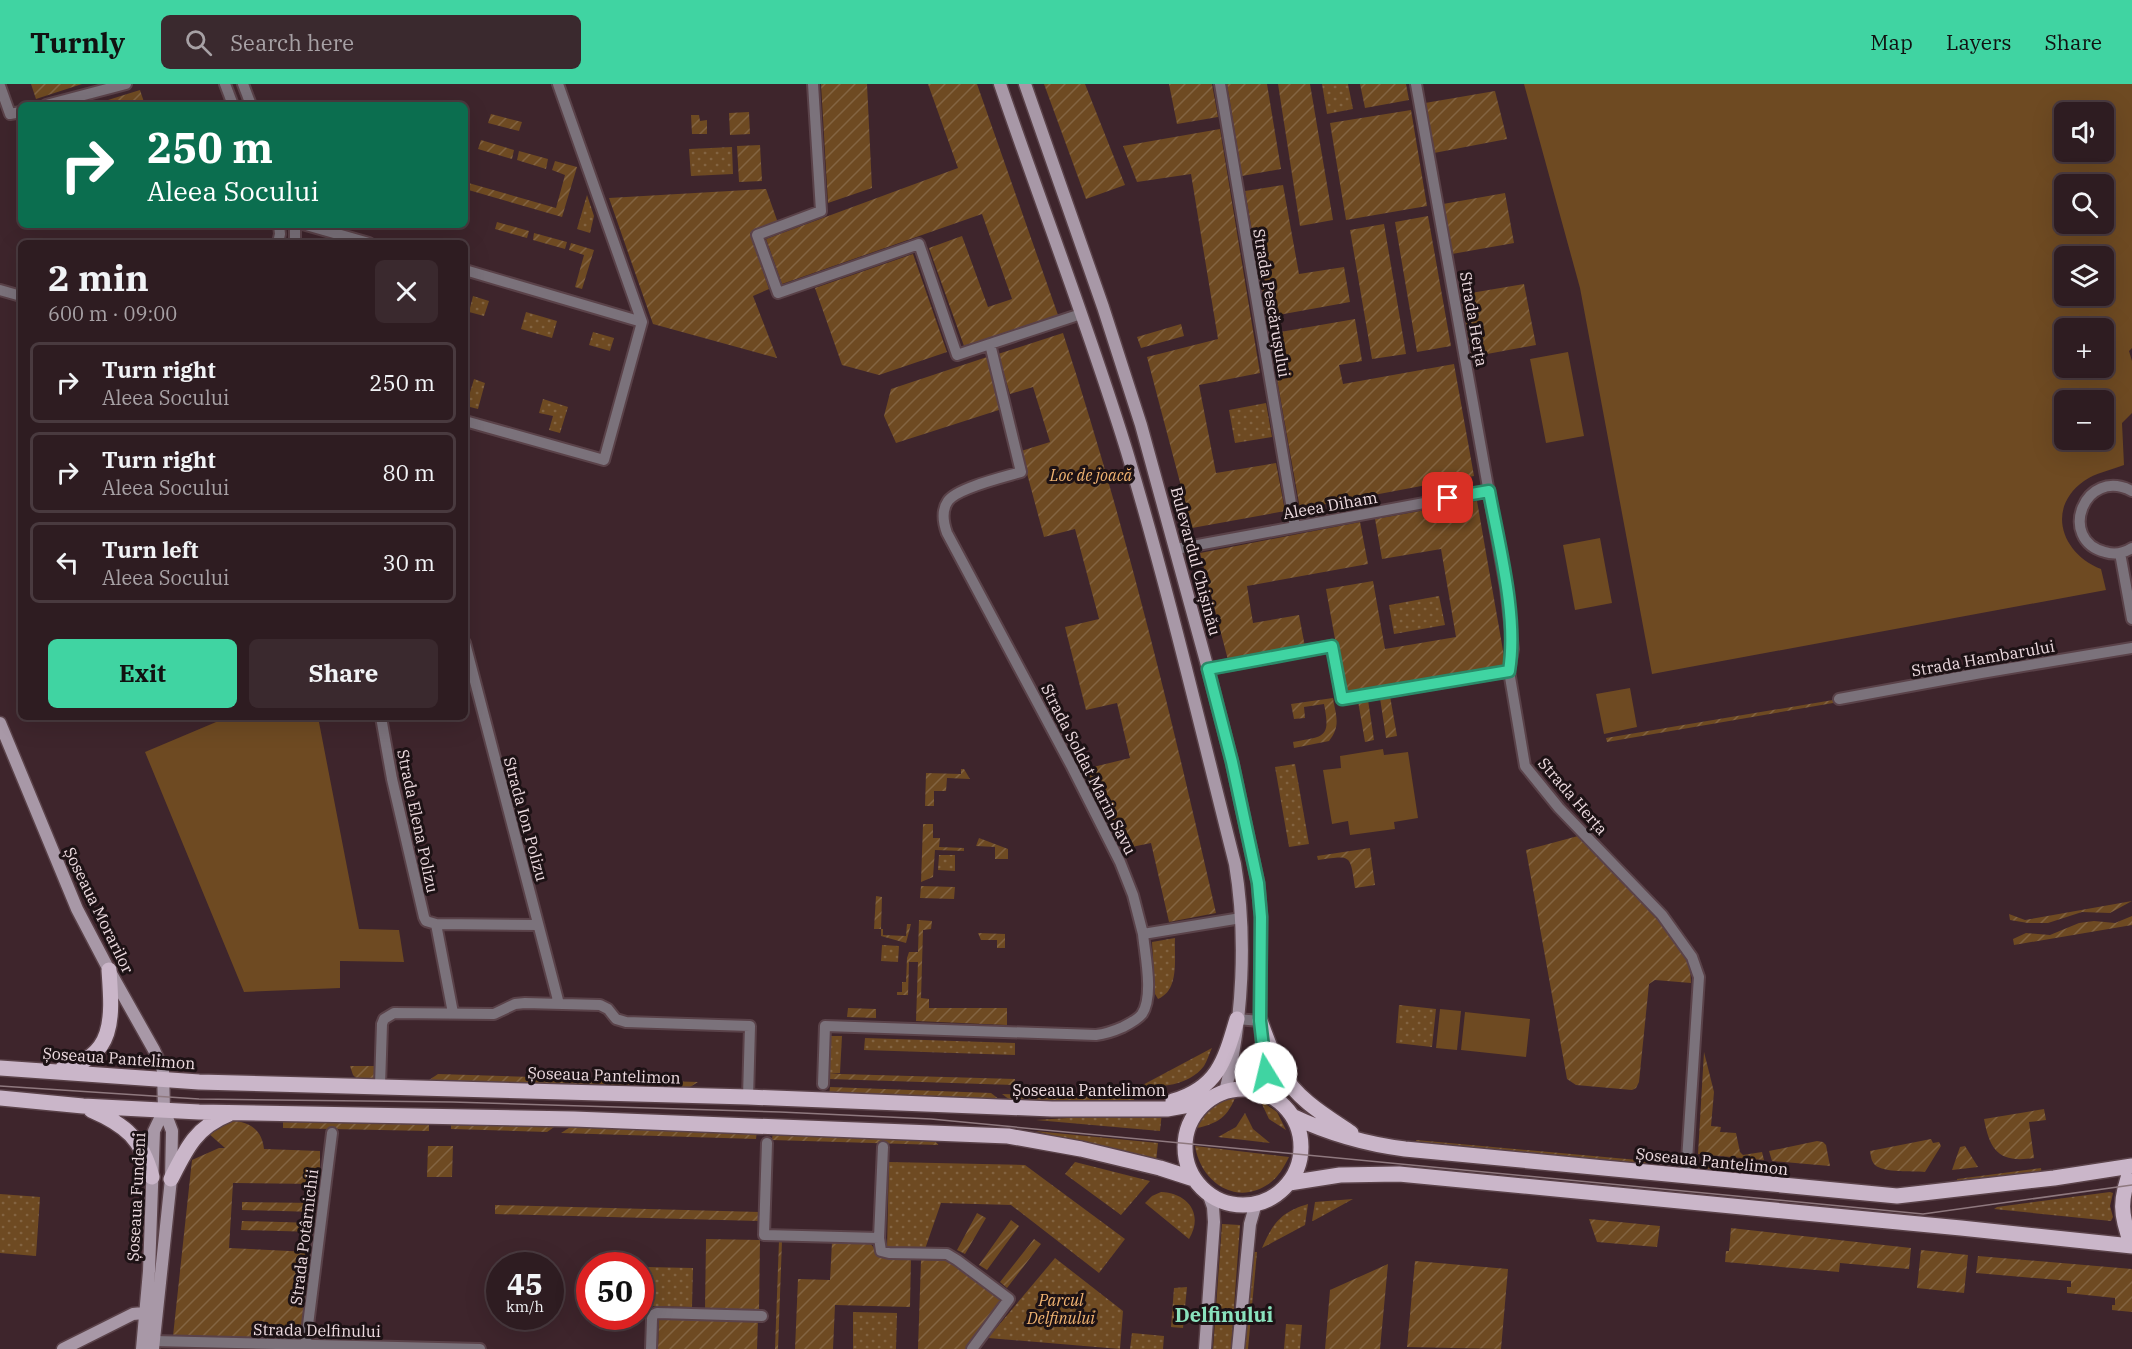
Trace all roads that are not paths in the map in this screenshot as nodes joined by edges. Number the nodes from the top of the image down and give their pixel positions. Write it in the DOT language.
graph roads {
  1 [pos="126,84"];
  2 [pos="225,84"];
  3 [pos="243,84"];
  4 [pos="558,84"];
  5 [pos="813,84"];
  6 [pos="999,84"];
  7 [pos="1025,84"];
  8 [pos="1220,84"];
  9 [pos="1416,84"];
  10 [pos="0,86"];
  11 [pos="57,102"];
  12 [pos="232,102"];
  13 [pos="250,102"];
  14 [pos="18,113"];
  15 [pos="316,228"];
  16 [pos="358,240"];
  17 [pos="468,271"];
  18 [pos="0,290"];
  19 [pos="18,295"];
  20 [pos="1081,314"];
  21 [pos="642,322"];
  22 [pos="990,344"];
  23 [pos="468,422"];
  24 [pos="1489,491"];
  25 [pos="2132,491"];
  26 [pos="1295,527"];
  27 [pos="2132,548"];
  28 [pos="1176,549"];
  29 [pos="2120,553"];
  30 [pos="2132,619"];
  31 [pos="2132,648"];
  32 [pos="468,655"];
  33 [pos="1208,669"];
  34 [pos="1509,671"];
  35 [pos="1839,699"];
  36 [pos="382,720"];
  37 [pos="0,723"];
  38 [pos="1241,918"];
  39 [pos="436,924"];
  40 [pos="538,925"];
  41 [pos="1143,934"];
  42 [pos="109,970"];
  43 [pos="559,1004"];
  44 [pos="453,1013"];
  45 [pos="1237,1019"];
  46 [pos="1260,1021"];
  47 [pos="0,1068"];
  48 [pos="49,1071"];
  49 [pos="164,1080"];
  50 [pos="823,1084"];
  51 [pos="380,1085"];
  52 [pos="1225,1092"];
  53 [pos="748,1097"];
  54 [pos="1272,1097"];
  55 [pos="0,1098"];
  56 [pos="1206,1102"];
  57 [pos="83,1106"];
  58 [pos="164,1110"];
  59 [pos="1131,1110"];
  60 [pos="234,1113"];
  61 [pos="1292,1116"];
  62 [pos="332,1133"];
  63 [pos="1363,1142"];
  64 [pos="767,1143"];
  65 [pos="883,1148"];
  66 [pos="2132,1166"];
  67 [pos="1686,1176"];
  68 [pos="152,1177"];
  69 [pos="171,1179"];
  70 [pos="1194,1179"];
  71 [pos="1289,1183"];
  72 [pos="1208,1193"];
  73 [pos="1256,1203"];
  74 [pos="879,1238"];
  75 [pos="2132,1246"];
  76 [pos="151,1312"];
  77 [pos="762,1316"];
  78 [pos="154,1345"];
  79 [pos="305,1347"];
  80 [pos="63,1349"];
  81 [pos="142,1349"];
  82 [pos="480,1349"];
  83 [pos="651,1349"];
  84 [pos="972,1349"];
  85 [pos="1205,1349"];
  86 [pos="1238,1349"];
  1 -- 11 [label="street"];
  2 -- 12 [label="street"];
  3 -- 13 [label="street"];
  4 -- 21 [label="street"];
  5 -- 22 [label="street"];
  6 -- 20 [label="main road"];
  7 -- 28 [label="main road, Bulevardul Chișinău"];
  8 -- 26 [label="street, Strada Pescărușului"];
  9 -- 24 [label="street, Strada Herța"];
  10 -- 14 [label="street"];
  15 -- 16 [label="street"];
  17 -- 21 [label="street"];
  18 -- 19 [label="street"];
  20 -- 22 [label="street"];
  20 -- 38 [label="main road"];
  21 -- 23 [label="street"];
  22 -- 41 [label="street, Strada Soldat Marin Savu"];
  24 -- 26 [label="street, Aleea Diham"];
  24 -- 34 [label="street, Strada Herța"];
  25 -- 29 [label="street"];
  26 -- 28 [label="street, Aleea Diham"];
  27 -- 29 [label="street"];
  28 -- 33 [label="main road, Bulevardul Chișinău"];
  29 -- 30 [label="street"];
  31 -- 35 [label="street, Strada Hambarului"];
  32 -- 40 [label="street, Strada Ion Polizu"];
  33 -- 34 [label="street"];
  33 -- 46 [label="main road, Bulevardul Chișinău"];
  34 -- 67 [label="street, Strada Herța"];
  36 -- 39 [label="street, Strada Elena Polizu"];
  37 -- 42 [label="main road, Șoseaua Morarilor"];
  38 -- 41 [label="street"];
  38 -- 45 [label="main road"];
  39 -- 40 [label="street"];
  39 -- 44 [label="street, Strada Elena Polizu"];
  40 -- 43 [label="street, Strada Ion Polizu"];
  41 -- 50 [label="street, Strada Soldat Marin Savu"];
  42 -- 48 [label="main road"];
  42 -- 49 [label="main road, Șoseaua Morarilor"];
  43 -- 44 [label="street"];
  43 -- 53 [label="street"];
  44 -- 51 [label="street"];
  45 -- 46 [label="street"];
  45 -- 52 [label="main road"];
  45 -- 59 [label="main road"];
  46 -- 54 [label="main road, Bulevardul Chișinău"];
  46 -- 63 [label="main road"];
  47 -- 48 [label="main road, Șoseaua Pantelimon"];
  48 -- 49 [label="main road, Șoseaua Pantelimon"];
  49 -- 51 [label="main road, Șoseaua Pantelimon"];
  49 -- 58 [label="main road, Șoseaua Morarilor"];
  51 -- 53 [label="main road, Șoseaua Pantelimon"];
  52 -- 54 [label="main road"];
  52 -- 56 [label="main road"];
  53 -- 59 [label="main road, Șoseaua Pantelimon"];
  54 -- 61 [label="main road"];
  55 -- 57 [label="main road"];
  56 -- 59 [label="main road, Șoseaua Pantelimon"];
  56 -- 70 [label="main road"];
  57 -- 58 [label="main road"];
  57 -- 68 [label="main road"];
  58 -- 60 [label="main road"];
  58 -- 68 [label="main road, Șoseaua Fundeni"];
  58 -- 69 [label="main road, Șoseaua Fundeni"];
  60 -- 69 [label="main road"];
  60 -- 70 [label="main road"];
  61 -- 63 [label="main road, Șoseaua Pantelimon"];
  61 -- 71 [label="main road"];
  62 -- 79 [label="street, Strada Potârnichii"];
  63 -- 67 [label="main road, Șoseaua Pantelimon"];
  64 -- 74 [label="street"];
  65 -- 74 [label="street"];
  66 -- 67 [label="main road, Șoseaua Pantelimon"];
  66 -- 75 [label="main road"];
  68 -- 76 [label="main road, Șoseaua Fundeni"];
  69 -- 76 [label="main road, Șoseaua Fundeni"];
  70 -- 72 [label="main road"];
  71 -- 73 [label="main road"];
  71 -- 75 [label="main road"];
  72 -- 73 [label="main road"];
  72 -- 85 [label="main road"];
  73 -- 86 [label="main road"];
  74 -- 84 [label="street"];
  76 -- 78 [label="main road, Șoseaua Fundeni"];
  76 -- 80 [label="main road"];
  76 -- 81 [label="main road, Șoseaua Fundeni"];
  77 -- 83 [label="street"];
  78 -- 79 [label="street, Strada Delfinului"];
  79 -- 82 [label="street, Strada Delfinului"];
}
